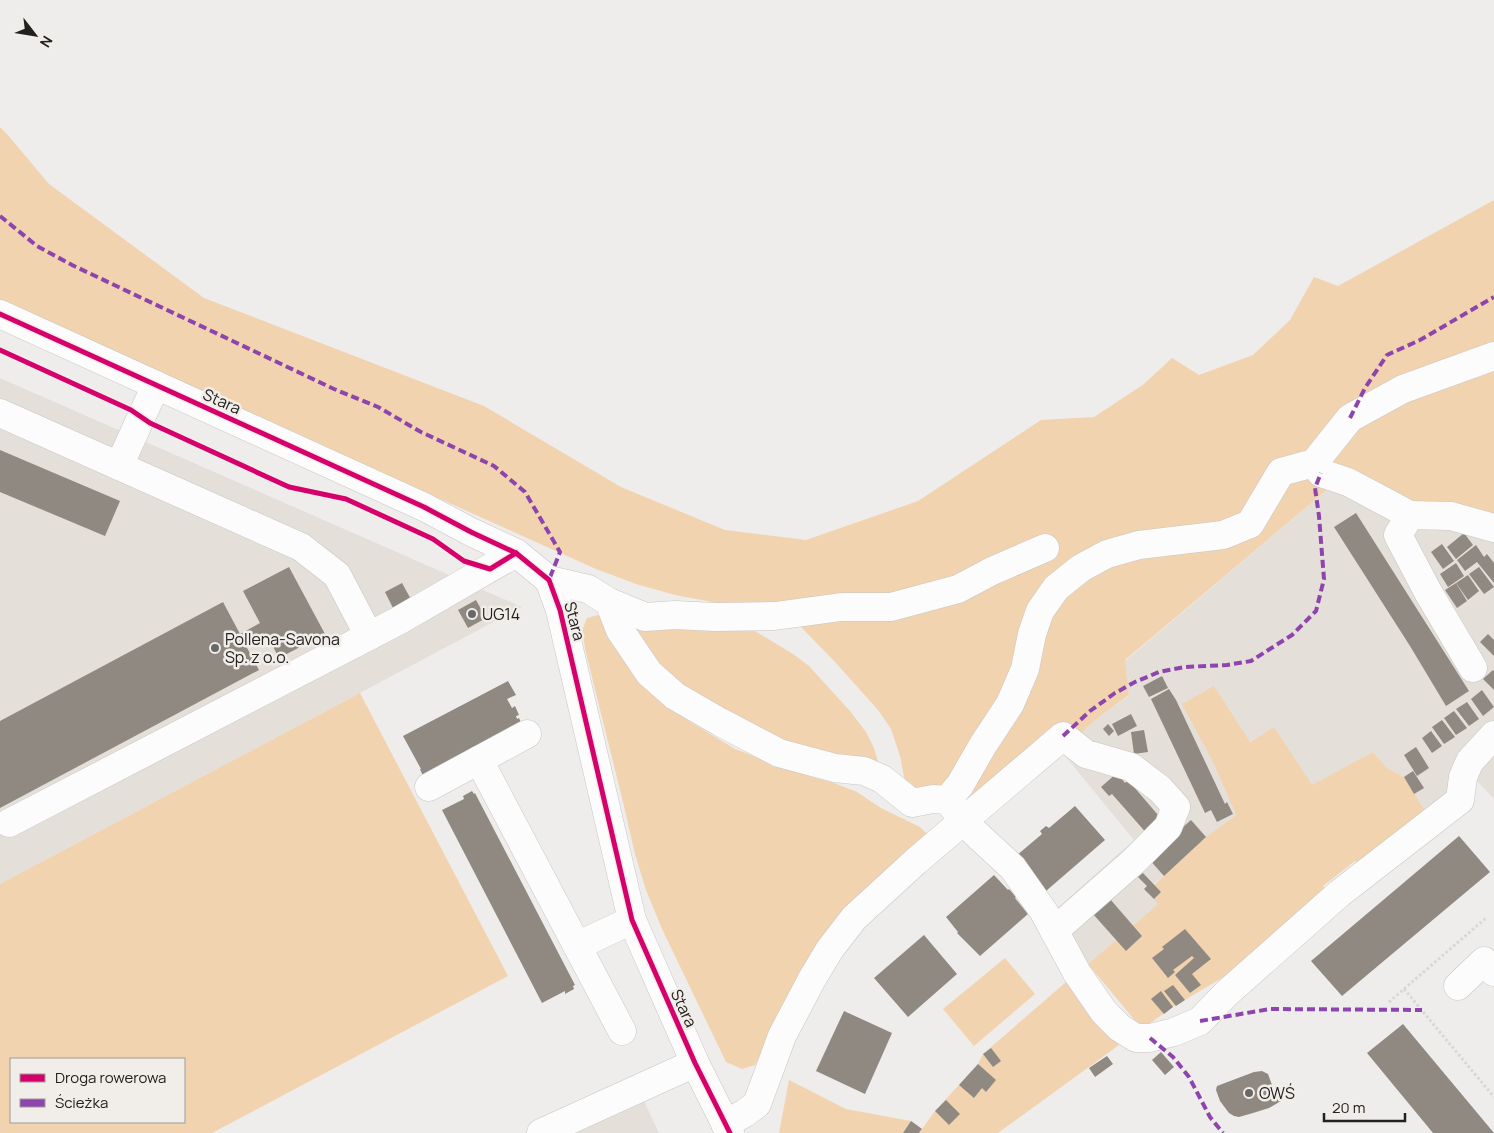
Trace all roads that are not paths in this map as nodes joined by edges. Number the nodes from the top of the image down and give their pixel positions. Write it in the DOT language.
graph roads {
  1 [pos="0,314"];
  2 [pos="1494,356"];
  3 [pos="156,385"];
  4 [pos="0,413"];
  5 [pos="1314,463"];
  6 [pos="119,466"];
  7 [pos="1410,515"];
  8 [pos="1494,528"];
  9 [pos="1045,548"];
  10 [pos="516,553"];
  11 [pos="549,580"];
  12 [pos="609,602"];
  13 [pos="369,636"];
  14 [pos="1473,668"];
  15 [pos="527,734"];
  16 [pos="1494,735"];
  17 [pos="479,760"];
  18 [pos="429,787"];
  19 [pos="946,800"];
  20 [pos="965,821"];
  21 [pos="8,823"];
  22 [pos="632,920"];
  23 [pos="1054,931"];
  24 [pos="577,946"];
  25 [pos="1494,972"];
  26 [pos="1458,986"];
  27 [pos="622,1031"];
  28 [pos="695,1063"];
  29 [pos="727,1128"];
  30 [pos="541,1133"];
  1 -- 3 [label="street, Stara"];
  2 -- 5 [label="street"];
  3 -- 6 [label="street"];
  3 -- 10 [label="street, Stara"];
  4 -- 6 [label="street"];
  5 -- 7 [label="street"];
  5 -- 19 [label="street"];
  6 -- 13 [label="street"];
  7 -- 8 [label="street"];
  7 -- 14 [label="street"];
  9 -- 12 [label="street"];
  10 -- 11 [label="street, Stara"];
  10 -- 13 [label="street"];
  11 -- 12 [label="street"];
  11 -- 22 [label="street, Stara"];
  12 -- 19 [label="street"];
  13 -- 21 [label="street"];
  15 -- 17 [label="street"];
  16 -- 23 [label="street"];
  17 -- 18 [label="street"];
  17 -- 24 [label="street"];
  19 -- 20 [label="street"];
  20 -- 23 [label="street"];
  20 -- 23 [label="street"];
  20 -- 29 [label="street"];
  22 -- 24 [label="street"];
  22 -- 28 [label="street, Stara"];
  24 -- 27 [label="street"];
  25 -- 26 [label="street"];
  28 -- 29 [label="street, Stara"];
  28 -- 30 [label="street"];
}
